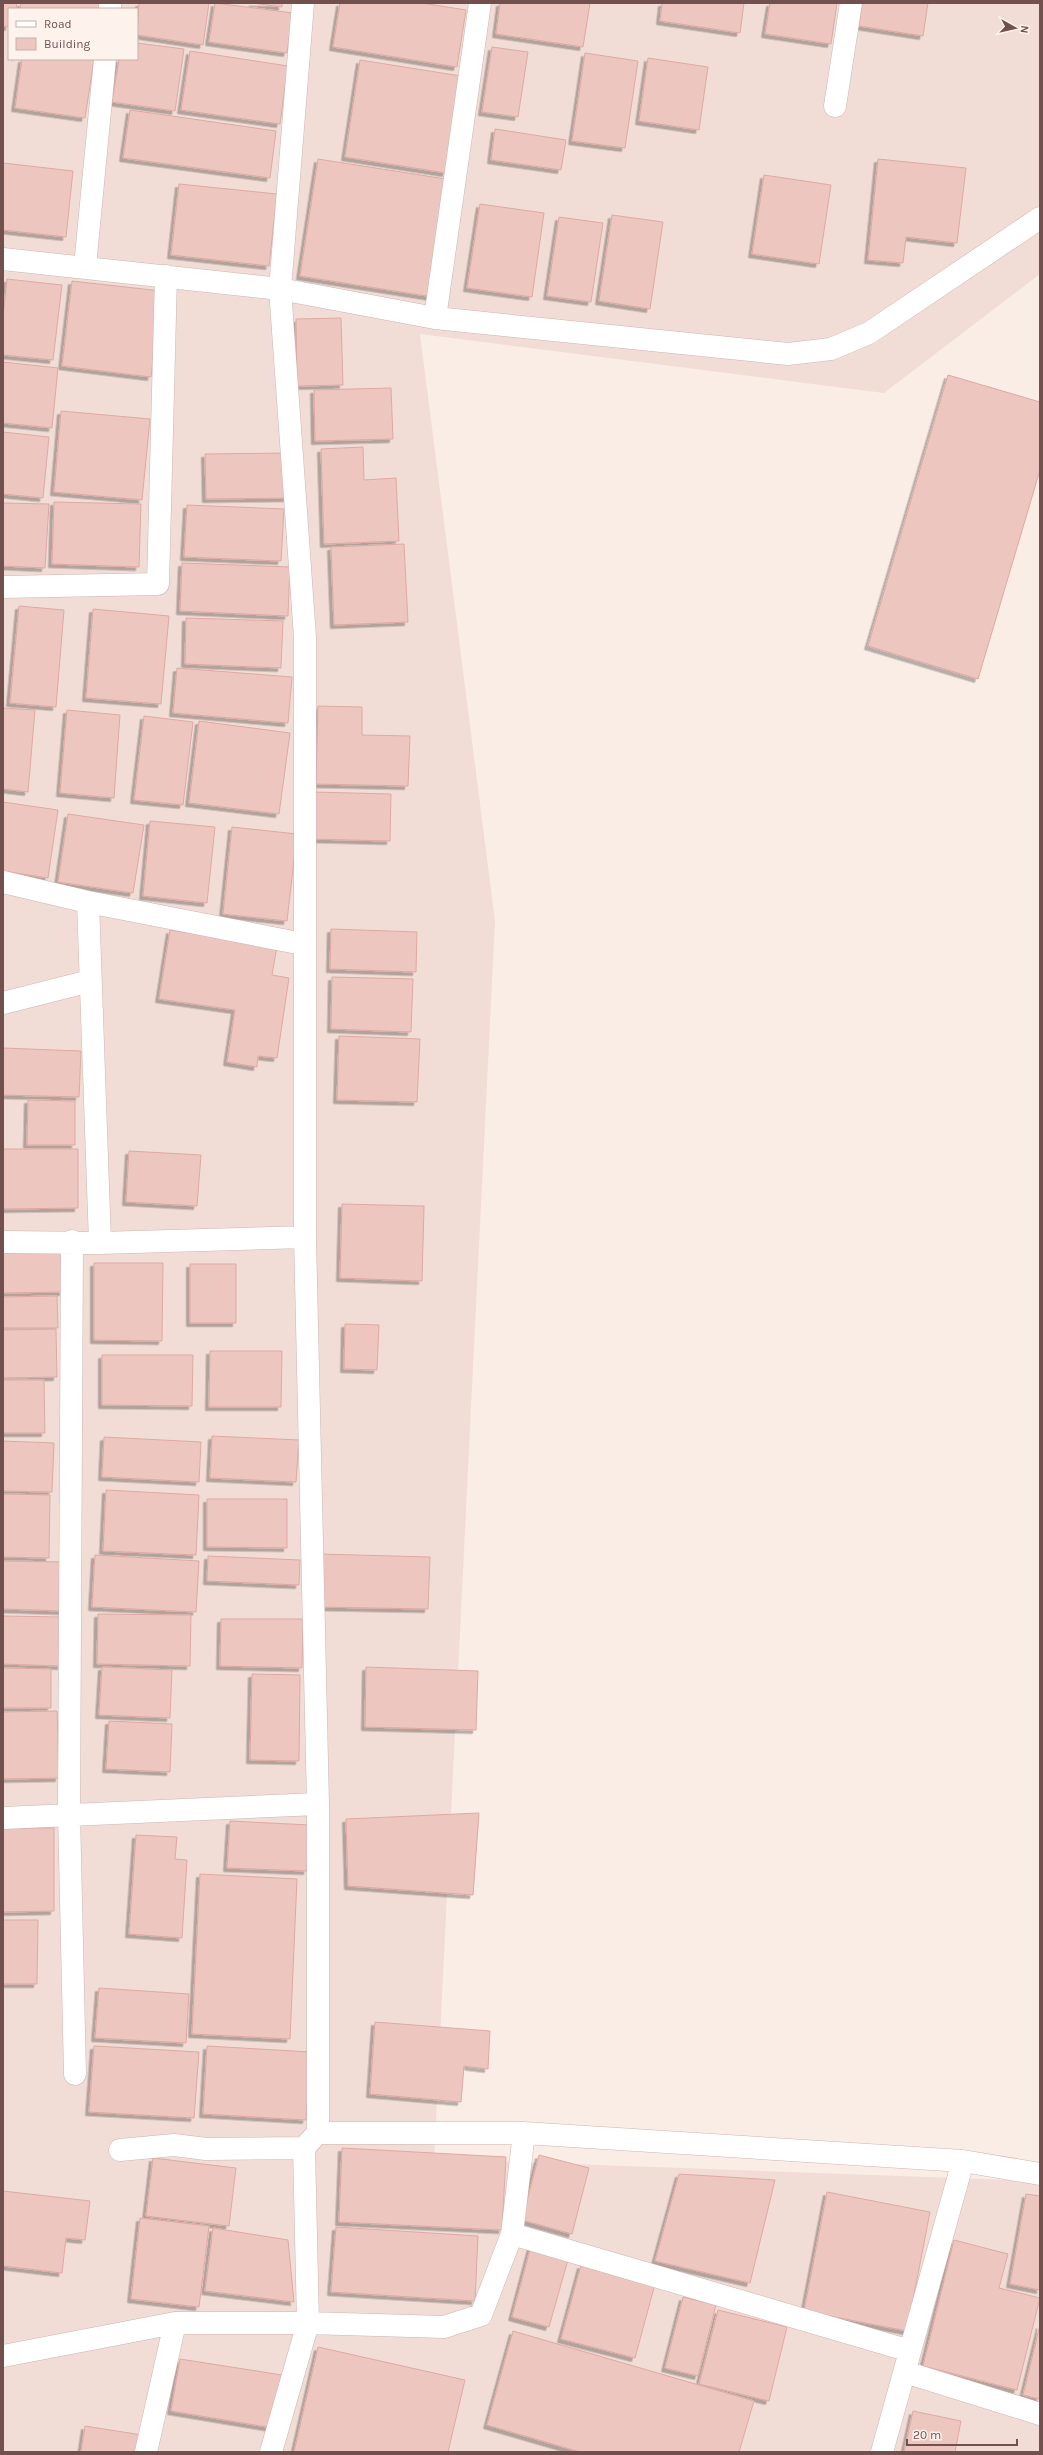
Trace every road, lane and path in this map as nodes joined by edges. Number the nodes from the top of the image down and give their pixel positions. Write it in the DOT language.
graph roads {
  1 [pos="303,3"];
  2 [pos="480,3"];
  3 [pos="851,3"];
  4 [pos="105,60"];
  5 [pos="835,106"];
  6 [pos="1040,218"];
  7 [pos="3,259"];
  8 [pos="85,266"];
  9 [pos="166,276"];
  10 [pos="280,289"];
  11 [pos="435,318"];
  12 [pos="3,587"];
  13 [pos="3,882"];
  14 [pos="88,902"];
  15 [pos="303,944"];
  16 [pos="90,981"];
  17 [pos="3,1003"];
  18 [pos="304,1237"];
  19 [pos="72,1241"];
  20 [pos="3,1242"];
  21 [pos="100,1243"];
  22 [pos="318,1804"];
  23 [pos="69,1813"];
  24 [pos="3,1818"];
  25 [pos="75,2074"];
  26 [pos="524,2133"];
  27 [pos="311,2140"];
  28 [pos="120,2150"];
  29 [pos="963,2161"];
  30 [pos="1040,2174"];
  31 [pos="512,2234"];
  32 [pos="175,2323"];
  33 [pos="308,2323"];
  34 [pos="3,2356"];
  35 [pos="907,2361"];
  36 [pos="1040,2414"];
  37 [pos="146,2452"];
  38 [pos="272,2452"];
  39 [pos="882,2452"];
  1 -- 10 [label="street"];
  2 -- 11 [label="street"];
  3 -- 5 [label="street"];
  4 -- 8 [label="street"];
  6 -- 11 [label="street"];
  7 -- 8 [label="street"];
  8 -- 9 [label="street"];
  9 -- 10 [label="street"];
  9 -- 12 [label="street"];
  10 -- 11 [label="street"];
  10 -- 15 [label="street"];
  13 -- 14 [label="street"];
  14 -- 15 [label="street"];
  14 -- 16 [label="street"];
  15 -- 18 [label="street"];
  16 -- 17 [label="street"];
  16 -- 21 [label="street"];
  18 -- 21 [label="street"];
  18 -- 22 [label="street"];
  19 -- 20 [label="street"];
  19 -- 21 [label="street"];
  19 -- 23 [label="street"];
  22 -- 23 [label="street"];
  22 -- 27 [label="street"];
  23 -- 24 [label="street"];
  23 -- 25 [label="street"];
  26 -- 27 [label="street"];
  26 -- 29 [label="street"];
  26 -- 31 [label="street"];
  27 -- 28 [label="street"];
  27 -- 33 [label="street"];
  29 -- 30 [label="street"];
  29 -- 35 [label="street"];
  31 -- 33 [label="street"];
  31 -- 35 [label="street"];
  32 -- 33 [label="street"];
  32 -- 34 [label="street"];
  32 -- 37 [label="street"];
  33 -- 38 [label="street"];
  35 -- 36 [label="street"];
  35 -- 39 [label="street"];
}
